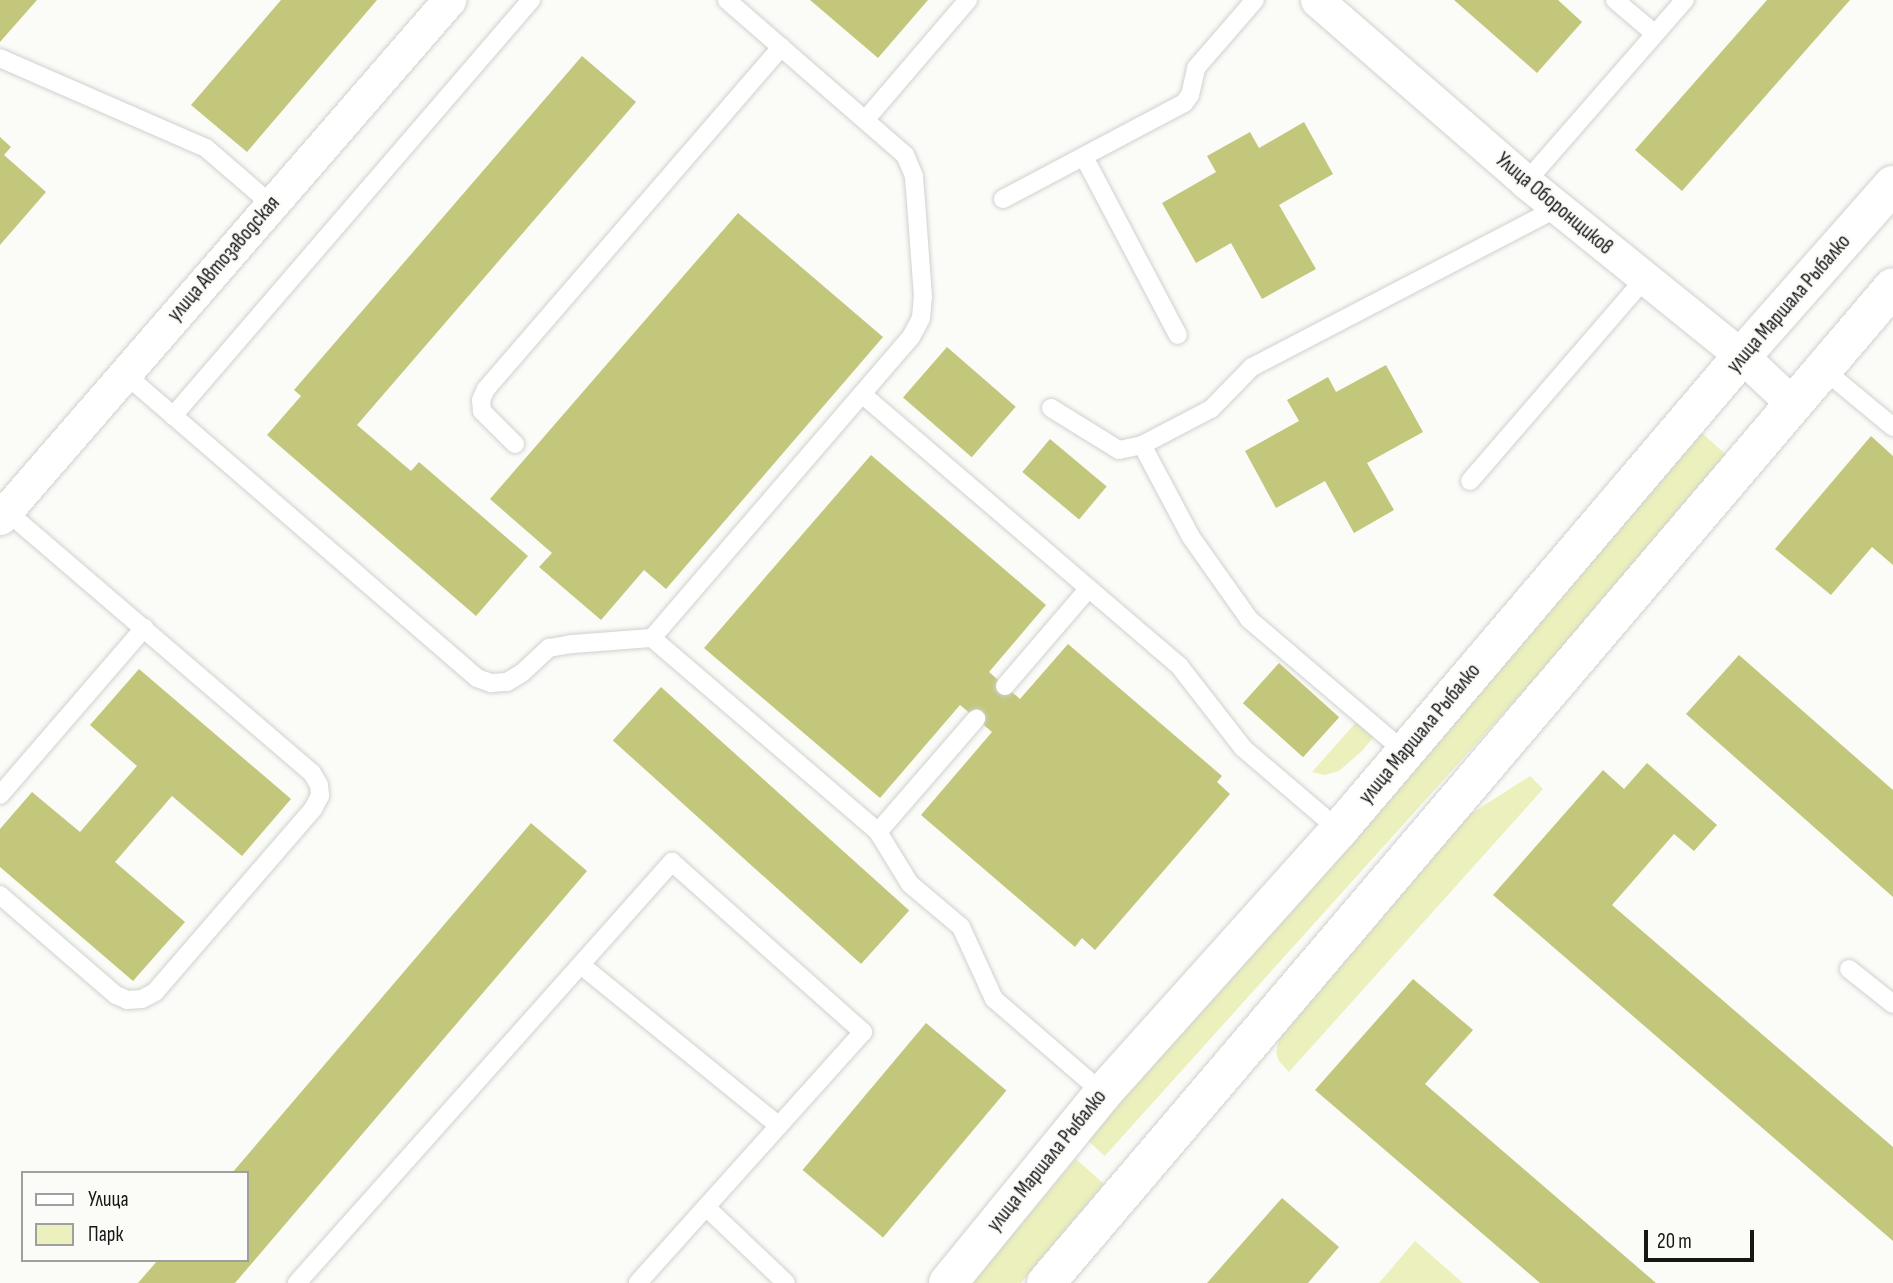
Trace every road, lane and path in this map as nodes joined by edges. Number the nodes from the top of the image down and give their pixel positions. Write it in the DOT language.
graph roads {
  1 [pos="449,0"];
  2 [pos="531,0"];
  3 [pos="727,0"];
  4 [pos="968,0"];
  5 [pos="1255,0"];
  6 [pos="1317,0"];
  7 [pos="1615,0"];
  8 [pos="1685,0"];
  9 [pos="1656,34"];
  10 [pos="781,47"];
  11 [pos="0,58"];
  12 [pos="866,119"];
  13 [pos="1084,157"];
  14 [pos="1526,182"];
  15 [pos="1893,185"];
  16 [pos="1003,199"];
  17 [pos="271,205"];
  18 [pos="1558,208"];
  19 [pos="1645,278"];
  20 [pos="1893,287"];
  21 [pos="1178,335"];
  22 [pos="1742,356"];
  23 [pos="1823,369"];
  24 [pos="125,374"];
  25 [pos="862,394"];
  26 [pos="1794,405"];
  27 [pos="1051,408"];
  28 [pos="173,416"];
  29 [pos="1893,427"];
  30 [pos="515,444"];
  31 [pos="1142,445"];
  32 [pos="1470,481"];
  33 [pos="2,511"];
  34 [pos="1088,589"];
  35 [pos="144,628"];
  36 [pos="652,638"];
  37 [pos="1004,686"];
  38 [pos="976,719"];
  39 [pos="1405,752"];
  40 [pos="0,795"];
  41 [pos="1339,830"];
  42 [pos="878,832"];
  43 [pos="0,895"];
  44 [pos="581,965"];
  45 [pos="1849,969"];
  46 [pos="1893,1004"];
  47 [pos="1103,1093"];
  48 [pos="779,1126"];
  49 [pos="706,1207"];
  50 [pos="297,1283"];
  51 [pos="638,1283"];
  52 [pos="786,1283"];
  53 [pos="948,1283"];
  54 [pos="1046,1283"];
  1 -- 17 [label="street, улица Автозаводская"];
  2 -- 28 [label="lane"];
  3 -- 10 [label="lane"];
  4 -- 12 [label="lane"];
  5 -- 13 [label="lane"];
  6 -- 14 [label="street, Улица Оборонщиков"];
  7 -- 9 [label="lane"];
  8 -- 9 [label="lane"];
  9 -- 14 [label="lane"];
  10 -- 12 [label="lane"];
  10 -- 30 [label="lane"];
  11 -- 17 [label="lane"];
  12 -- 25 [label="lane"];
  13 -- 16 [label="lane"];
  13 -- 21 [label="lane"];
  14 -- 18 [label="street, Улица Оборонщиков"];
  15 -- 22 [label="main road, улица Маршала Рыбалко"];
  17 -- 24 [label="street, улица Автозаводская"];
  18 -- 19 [label="street, Улица Оборонщиков"];
  18 -- 31 [label="lane"];
  19 -- 22 [label="street, Улица Оборонщиков"];
  19 -- 32 [label="lane"];
  20 -- 23 [label="main road"];
  22 -- 26 [label="street, Улица Оборонщиков"];
  22 -- 39 [label="main road, улица Маршала Рыбалко"];
  23 -- 26 [label="main road"];
  23 -- 29 [label="lane"];
  24 -- 28 [label="lane"];
  24 -- 33 [label="street, улица Автозаводская"];
  25 -- 34 [label="lane"];
  25 -- 36 [label="lane"];
  26 -- 54 [label="main road"];
  27 -- 31 [label="lane"];
  28 -- 36 [label="lane"];
  31 -- 39 [label="lane"];
  33 -- 35 [label="lane"];
  34 -- 37 [label="lane"];
  34 -- 41 [label="lane"];
  35 -- 40 [label="lane"];
  35 -- 43 [label="lane"];
  36 -- 42 [label="lane"];
  38 -- 42 [label="lane"];
  39 -- 41 [label="main road, улица Маршала Рыбалко"];
  41 -- 47 [label="main road, улица Маршала Рыбалко"];
  42 -- 47 [label="lane"];
  44 -- 48 [label="lane"];
  44 -- 48 [label="lane"];
  44 -- 50 [label="lane"];
  45 -- 46 [label="lane"];
  47 -- 53 [label="main road, улица Маршала Рыбалко"];
  48 -- 49 [label="lane"];
  49 -- 51 [label="lane"];
  49 -- 52 [label="lane"];
}
